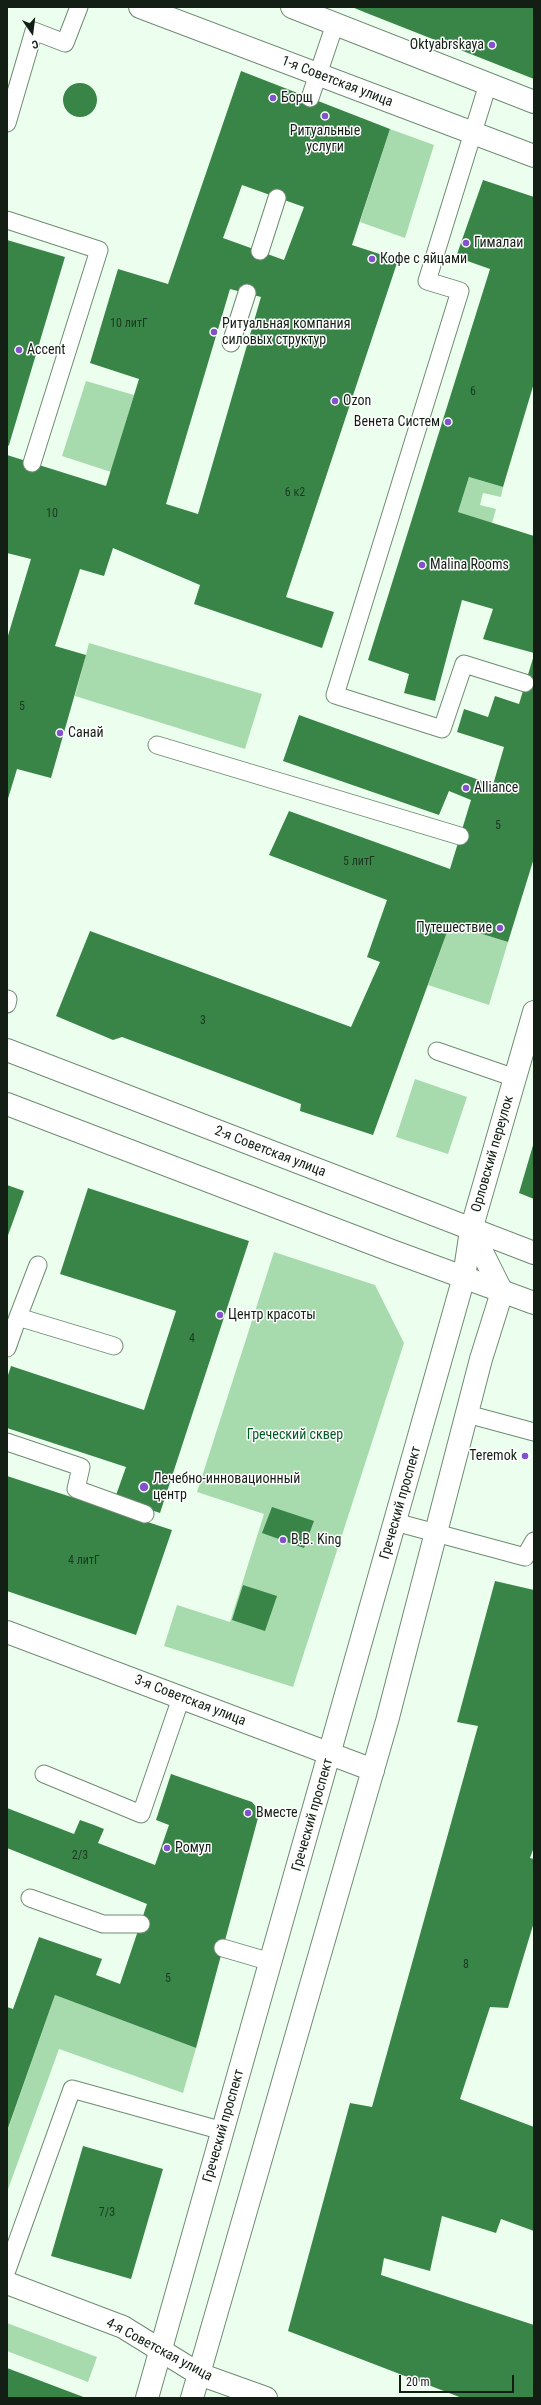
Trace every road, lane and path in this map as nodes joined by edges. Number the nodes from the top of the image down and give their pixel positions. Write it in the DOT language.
graph roads {
  1 [pos="79,7"];
  2 [pos="140,7"];
  3 [pos="292,7"];
  4 [pos="335,24"];
  5 [pos="318,74"];
  6 [pos="488,84"];
  7 [pos="310,98"];
  8 [pos="534,102"];
  9 [pos="7,123"];
  10 [pos="473,133"];
  11 [pos="534,156"];
  12 [pos="277,198"];
  13 [pos="7,220"];
  14 [pos="260,251"];
  15 [pos="247,293"];
  16 [pos="232,343"];
  17 [pos="32,463"];
  18 [pos="525,683"];
  19 [pos="157,745"];
  20 [pos="460,836"];
  21 [pos="534,1012"];
  22 [pos="7,1050"];
  23 [pos="436,1051"];
  24 [pos="515,1078"];
  25 [pos="7,1104"];
  26 [pos="471,1230"];
  27 [pos="534,1253"];
  28 [pos="38,1265"];
  29 [pos="464,1277"];
  30 [pos="502,1292"];
  31 [pos="534,1303"];
  32 [pos="18,1317"];
  33 [pos="114,1346"];
  34 [pos="7,1348"];
  35 [pos="467,1414"];
  36 [pos="534,1432"];
  37 [pos="7,1442"];
  38 [pos="145,1514"];
  39 [pos="395,1522"];
  40 [pos="436,1533"];
  41 [pos="534,1541"];
  42 [pos="530,1558"];
  43 [pos="7,1632"];
  44 [pos="181,1698"];
  45 [pos="330,1754"];
  46 [pos="373,1770"];
  47 [pos="44,1774"];
  48 [pos="30,1898"];
  49 [pos="141,1924"];
  50 [pos="223,1948"];
  51 [pos="271,1962"];
  52 [pos="223,2131"];
  53 [pos="7,2270"];
  54 [pos="7,2283"];
  55 [pos="160,2351"];
  56 [pos="198,2374"];
  57 [pos="147,2398"];
  58 [pos="192,2398"];
  59 [pos="266,2398"];
  1 -- 9 [label="lane"];
  2 -- 5 [label="street, 1-я Советская улица"];
  3 -- 4 [label="street"];
  4 -- 5 [label="lane"];
  4 -- 6 [label="street"];
  5 -- 7 [label="lane"];
  5 -- 10 [label="street, 1-я Советская улица"];
  6 -- 8 [label="street"];
  6 -- 10 [label="lane"];
  10 -- 11 [label="street, 1-я Советская улица"];
  10 -- 18 [label="lane"];
  12 -- 14 [label="lane"];
  13 -- 17 [label="lane"];
  15 -- 16 [label="lane"];
  19 -- 20 [label="lane"];
  21 -- 24 [label="street, Орловский переулок"];
  22 -- 26 [label="street, 2-я Советская улица"];
  23 -- 24 [label="lane"];
  24 -- 26 [label="street, Орловский переулок"];
  25 -- 29 [label="street"];
  26 -- 27 [label="street, 2-я Советская улица"];
  26 -- 29 [label="street, Греческий проспект"];
  26 -- 30 [label="street, Орловский переулок"];
  28 -- 32 [label="lane"];
  29 -- 30 [label="street"];
  29 -- 39 [label="street, Греческий проспект"];
  30 -- 31 [label="street"];
  30 -- 35 [label="street"];
  32 -- 33 [label="lane"];
  32 -- 34 [label="lane"];
  35 -- 36 [label="lane"];
  35 -- 40 [label="street"];
  37 -- 38 [label="lane"];
  39 -- 40 [label="lane"];
  39 -- 45 [label="street, Греческий проспект"];
  40 -- 42 [label="lane"];
  40 -- 46 [label="street"];
  41 -- 42 [label="lane"];
  43 -- 44 [label="street, 3-я Советская улица"];
  44 -- 45 [label="street, 3-я Советская улица"];
  44 -- 47 [label="lane"];
  45 -- 46 [label="street, 3-я Советская улица"];
  45 -- 51 [label="street, Греческий проспект"];
  46 -- 56 [label="street"];
  48 -- 49 [label="lane"];
  50 -- 51 [label="lane"];
  51 -- 52 [label="street, Греческий проспект"];
  52 -- 53 [label="lane"];
  52 -- 55 [label="street, Греческий проспект"];
  54 -- 55 [label="street, 4-я Советская улица"];
  55 -- 56 [label="street, 4-я Советская улица"];
  55 -- 57 [label="street, Греческий проспект"];
  56 -- 58 [label="street"];
  56 -- 59 [label="street, 4-я Советская улица"];
}
